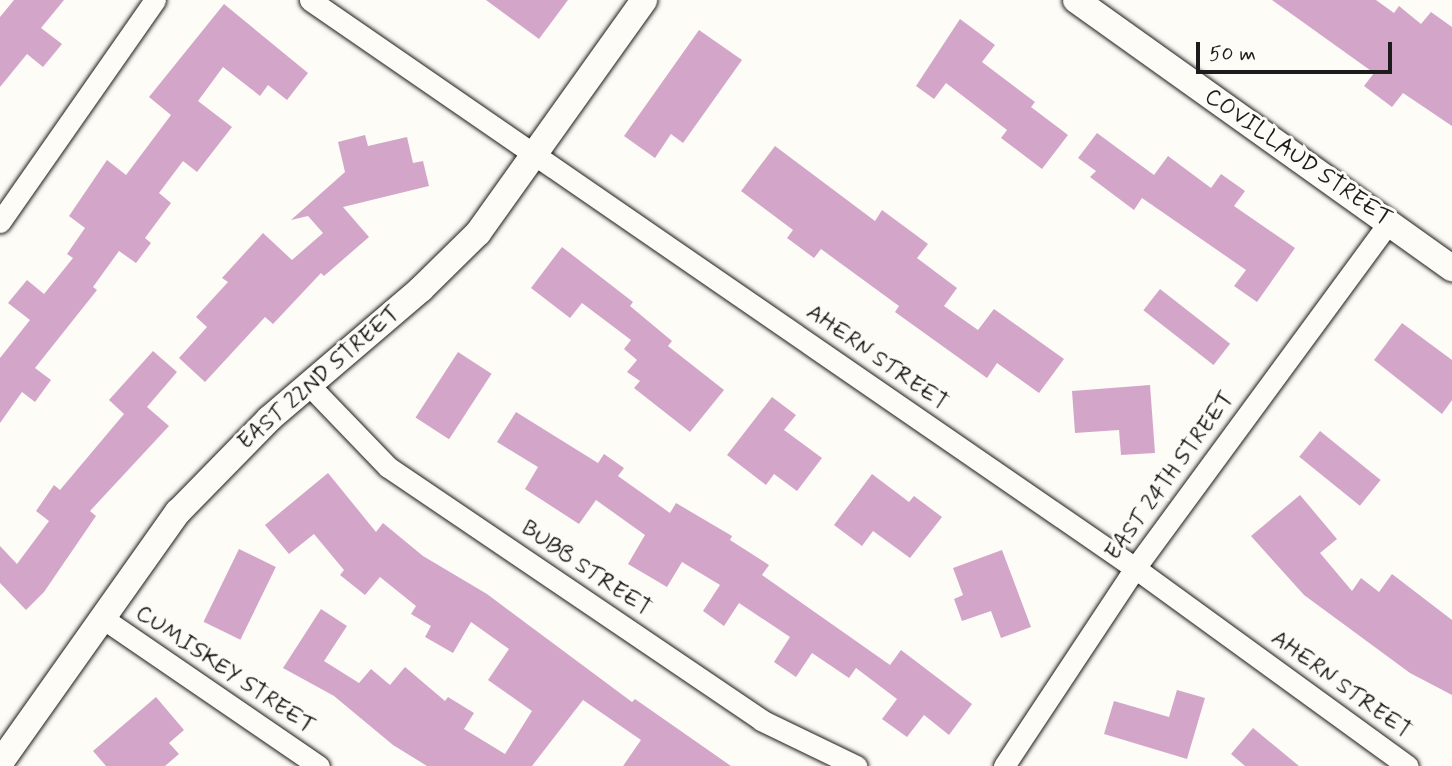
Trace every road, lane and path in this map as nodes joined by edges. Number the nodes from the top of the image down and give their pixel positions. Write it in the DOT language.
graph roads {
  1 [pos="155,0"];
  2 [pos="310,0"];
  3 [pos="644,0"];
  4 [pos="1076,0"];
  5 [pos="536,155"];
  6 [pos="0,222"];
  7 [pos="1388,223"];
  8 [pos="1452,268"];
  9 [pos="309,385"];
  10 [pos="1135,568"];
  11 [pos="101,617"];
  12 [pos="0,763"];
  13 [pos="319,766"];
  14 [pos="856,766"];
  15 [pos="1004,766"];
  16 [pos="1408,766"];
  1 -- 6 [label="street"];
  2 -- 5 [label="street, AHERN STREET"];
  3 -- 5 [label="street, EAST 22ND STREET"];
  4 -- 7 [label="street, COVILLAUD STREET"];
  5 -- 9 [label="street, EAST 22ND STREET"];
  5 -- 10 [label="street, AHERN STREET"];
  7 -- 8 [label="street, COVILLAUD STREET"];
  7 -- 10 [label="street, EAST 24TH STREET"];
  9 -- 11 [label="street, EAST 22ND STREET"];
  9 -- 14 [label="street, BUBB STREET"];
  10 -- 15 [label="street, EAST 24TH STREET"];
  10 -- 16 [label="street, AHERN STREET"];
  11 -- 12 [label="street, EAST 22ND STREET"];
  11 -- 13 [label="street, CUMISKEY STREET"];
}
